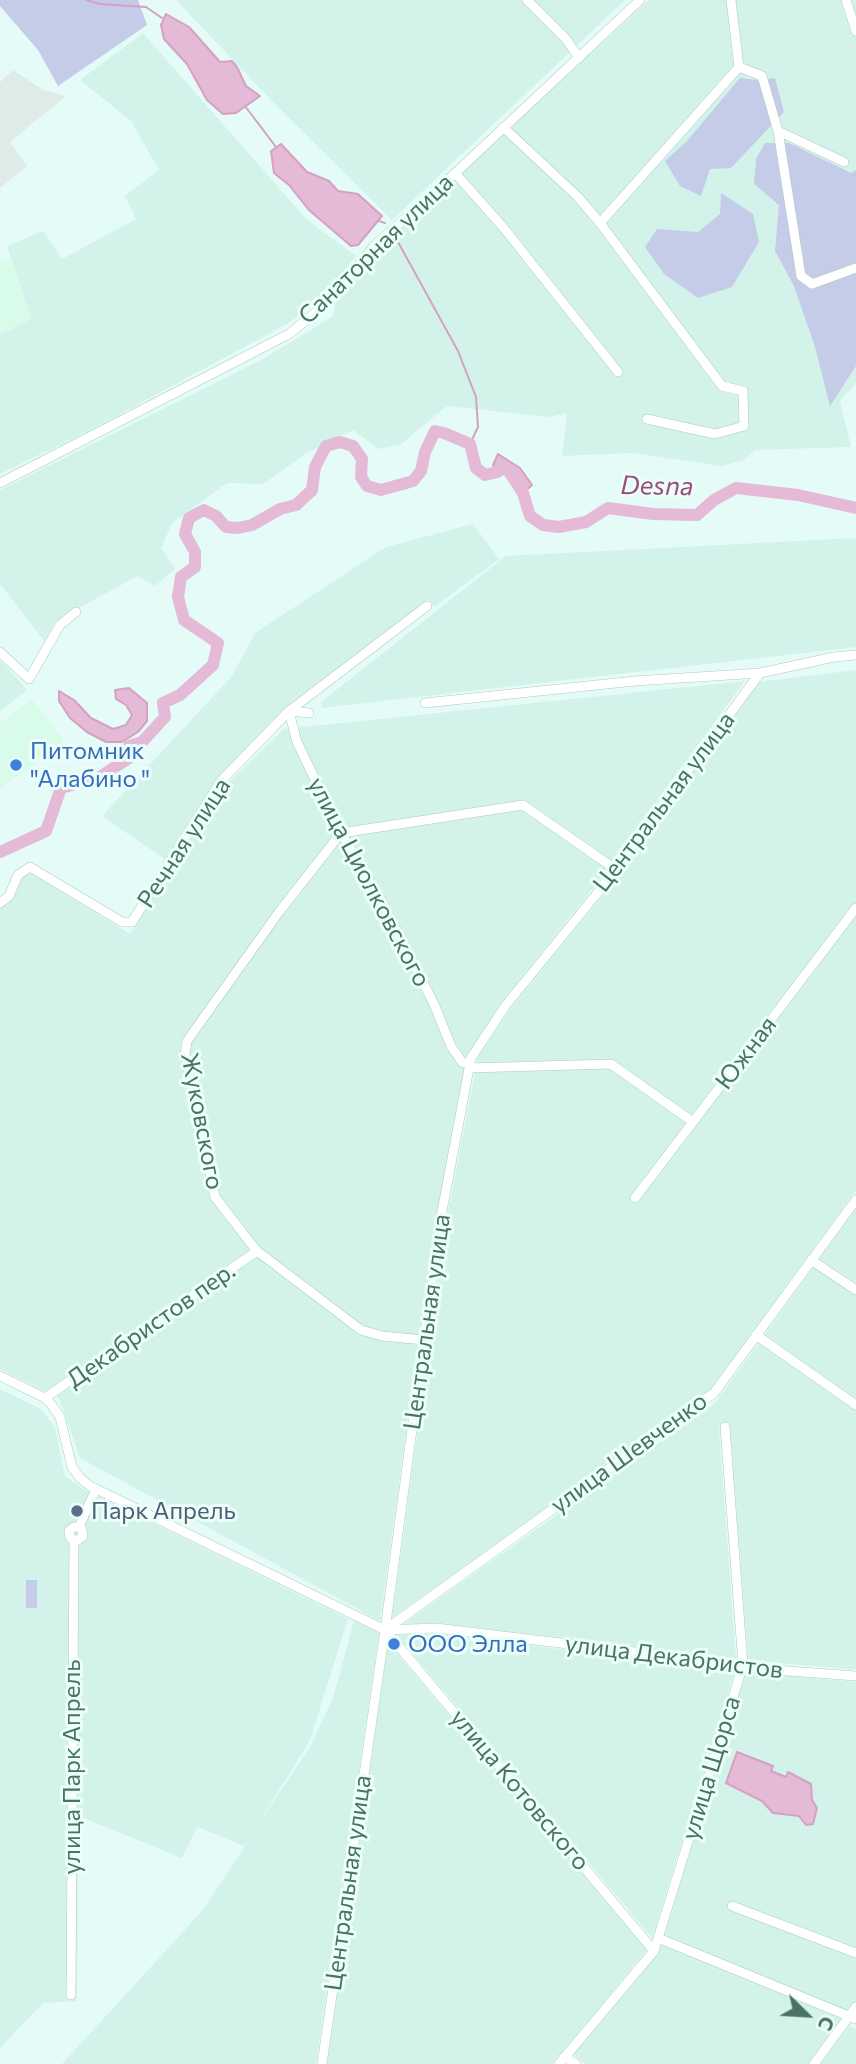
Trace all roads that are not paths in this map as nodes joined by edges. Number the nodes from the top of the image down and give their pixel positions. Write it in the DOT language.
graph roads {
  1 [pos="527,0"];
  2 [pos="640,0"];
  3 [pos="731,0"];
  4 [pos="846,0"];
  5 [pos="856,31"];
  6 [pos="579,58"];
  7 [pos="739,67"];
  8 [pos="503,127"];
  9 [pos="778,131"];
  10 [pos="844,162"];
  11 [pos="455,173"];
  12 [pos="600,223"];
  13 [pos="856,268"];
  14 [pos="618,372"];
  15 [pos="647,419"];
  16 [pos="0,483"];
  17 [pos="427,606"];
  18 [pos="76,612"];
  19 [pos="0,652"];
  20 [pos="856,655"];
  21 [pos="760,673"];
  22 [pos="425,702"];
  23 [pos="289,711"];
  24 [pos="309,713"];
  25 [pos="341,833"];
  26 [pos="615,869"];
  27 [pos="0,903"];
  28 [pos="856,908"];
  29 [pos="469,1067"];
  30 [pos="693,1122"];
  31 [pos="635,1198"];
  32 [pos="856,1200"];
  33 [pos="257,1251"];
  34 [pos="811,1260"];
  35 [pos="856,1290"];
  36 [pos="756,1335"];
  37 [pos="424,1340"];
  38 [pos="0,1376"];
  39 [pos="45,1398"];
  40 [pos="856,1405"];
  41 [pos="725,1427"];
  42 [pos="96,1489"];
  43 [pos="385,1630"];
  44 [pos="743,1665"];
  45 [pos="856,1676"];
  46 [pos="732,1906"];
  47 [pos="658,1938"];
  48 [pos="654,1951"];
  49 [pos="856,1953"];
  50 [pos="71,1995"];
  51 [pos="856,2007"];
  52 [pos="853,2017"];
  53 [pos="562,2060"];
  54 [pos="322,2064"];
  55 [pos="576,2064"];
  56 [pos="814,2064"];
  1 -- 6 [label="street"];
  2 -- 6 [label="street, Санаторная улица"];
  3 -- 7 [label="street"];
  4 -- 5 [label="street"];
  6 -- 8 [label="street, Санаторная улица"];
  7 -- 9 [label="street"];
  7 -- 12 [label="street"];
  8 -- 11 [label="street, Санаторная улица"];
  8 -- 12 [label="street"];
  9 -- 10 [label="street"];
  9 -- 13 [label="street"];
  11 -- 14 [label="street"];
  11 -- 16 [label="street, Санаторная улица"];
  12 -- 15 [label="street"];
  17 -- 23 [label="street, Речная улица"];
  18 -- 19 [label="street"];
  20 -- 21 [label="street"];
  21 -- 22 [label="street"];
  21 -- 26 [label="street, Центральная улица"];
  23 -- 24 [label="street"];
  23 -- 25 [label="street, улица Циолковского"];
  23 -- 27 [label="street, Речная улица"];
  25 -- 26 [label="street"];
  25 -- 29 [label="street, улица Циолковского"];
  25 -- 33 [label="street, Жуковского"];
  26 -- 29 [label="street, Центральная улица"];
  28 -- 30 [label="street, Южная"];
  29 -- 30 [label="street"];
  29 -- 37 [label="street, Центральная улица"];
  30 -- 31 [label="street, Южная"];
  32 -- 34 [label="street, улица Шевченко"];
  33 -- 37 [label="street, Жуковского"];
  33 -- 39 [label="street, Декабристов пер."];
  34 -- 35 [label="street"];
  34 -- 36 [label="street, улица Шевченко"];
  36 -- 40 [label="street"];
  36 -- 43 [label="street, улица Шевченко"];
  37 -- 43 [label="street, Центральная улица"];
  38 -- 39 [label="street"];
  39 -- 42 [label="street, улица Декабристов"];
  41 -- 44 [label="street, улица Щорса"];
  42 -- 43 [label="street, улица Декабристов"];
  42 -- 50 [label="street, улица Парк Апрель"];
  43 -- 44 [label="street, улица Декабристов"];
  43 -- 48 [label="street, улица Котовского"];
  43 -- 54 [label="street, Центральная улица"];
  44 -- 45 [label="street, улица Декабристов"];
  44 -- 47 [label="street, улица Щорса"];
  46 -- 49 [label="street"];
  47 -- 48 [label="street, улица Щорса"];
  47 -- 52 [label="street"];
  48 -- 53 [label="street"];
  51 -- 52 [label="street"];
  52 -- 56 [label="street"];
  53 -- 55 [label="street"];
}
